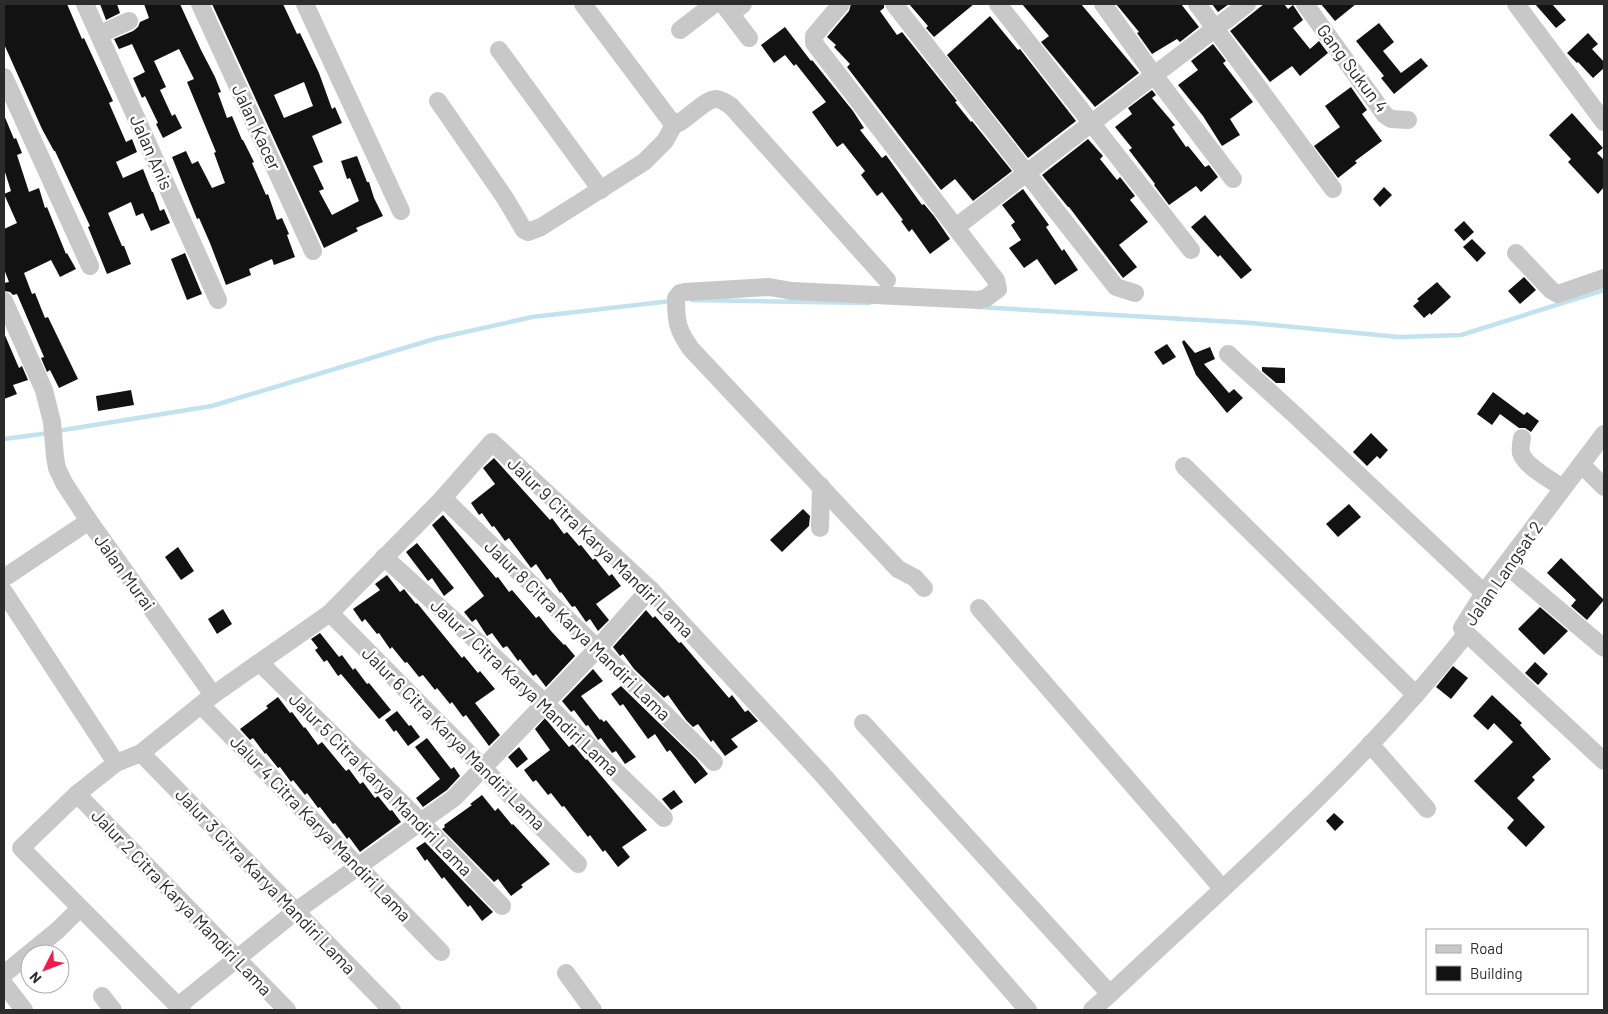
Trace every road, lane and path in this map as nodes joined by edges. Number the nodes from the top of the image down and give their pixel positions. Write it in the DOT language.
graph roads {
  1 [pos="85,4"];
  2 [pos="200,4"];
  3 [pos="306,4"];
  4 [pos="583,4"];
  5 [pos="714,4"];
  6 [pos="841,4"];
  7 [pos="894,4"];
  8 [pos="998,4"];
  9 [pos="1103,4"];
  10 [pos="1197,4"];
  11 [pos="1247,4"];
  12 [pos="1305,4"];
  13 [pos="1516,4"];
  14 [pos="732,7"];
  15 [pos="129,21"];
  16 [pos="1215,28"];
  17 [pos="680,30"];
  18 [pos="100,34"];
  19 [pos="749,38"];
  20 [pos="499,50"];
  21 [pos="1154,75"];
  22 [pos="4,77"];
  23 [pos="438,101"];
  24 [pos="1408,120"];
  25 [pos="1092,122"];
  26 [pos="1604,122"];
  27 [pos="676,123"];
  28 [pos="1026,173"];
  29 [pos="1234,179"];
  30 [pos="1333,189"];
  31 [pos="601,190"];
  32 [pos="401,211"];
  33 [pos="956,227"];
  34 [pos="1191,250"];
  35 [pos="313,251"];
  36 [pos="1516,253"];
  37 [pos="90,266"];
  38 [pos="1604,278"];
  39 [pos="887,280"];
  40 [pos="1134,293"];
  41 [pos="218,300"];
  42 [pos="4,301"];
  43 [pos="1228,354"];
  44 [pos="1604,434"];
  45 [pos="1522,438"];
  46 [pos="1581,464"];
  47 [pos="1184,466"];
  48 [pos="821,486"];
  49 [pos="1604,487"];
  50 [pos="1563,488"];
  51 [pos="442,498"];
  52 [pos="89,522"];
  53 [pos="820,528"];
  54 [pos="384,557"];
  55 [pos="1506,565"];
  56 [pos="4,578"];
  57 [pos="924,588"];
  58 [pos="650,589"];
  59 [pos="4,592"];
  60 [pos="1484,593"];
  61 [pos="979,608"];
  62 [pos="330,613"];
  63 [pos="1466,634"];
  64 [pos="1604,648"];
  65 [pos="597,649"];
  66 [pos="260,663"];
  67 [pos="1416,695"];
  68 [pos="207,700"];
  69 [pos="545,703"];
  70 [pos="863,723"];
  71 [pos="1370,744"];
  72 [pos="141,753"];
  73 [pos="1604,761"];
  74 [pos="714,762"];
  75 [pos="116,763"];
  76 [pos="484,768"];
  77 [pos="77,794"];
  78 [pos="1427,809"];
  79 [pos="664,818"];
  80 [pos="420,822"];
  81 [pos="578,864"];
  82 [pos="359,867"];
  83 [pos="1222,888"];
  84 [pos="502,906"];
  85 [pos="80,908"];
  86 [pos="296,911"];
  87 [pos="440,952"];
  88 [pos="237,958"];
  89 [pos="566,973"];
  90 [pos="4,974"];
  91 [pos="4,984"];
  92 [pos="1110,994"];
  93 [pos="102,996"];
  94 [pos="180,1008"];
  95 [pos="24,1010"];
  96 [pos="113,1010"];
  97 [pos="287,1010"];
  98 [pos="392,1010"];
  99 [pos="593,1010"];
  100 [pos="1028,1010"];
  101 [pos="1092,1010"];
  1 -- 18 [label="street, Jalan Anis"];
  2 -- 35 [label="street, Jalan Kacer"];
  3 -- 32 [label="street"];
  4 -- 27 [label="street"];
  5 -- 17 [label="street"];
  6 -- 33 [label="street"];
  7 -- 28 [label="street"];
  8 -- 25 [label="street"];
  9 -- 21 [label="street"];
  10 -- 16 [label="street"];
  11 -- 16 [label="street"];
  12 -- 24 [label="street, Gang Sukun 4"];
  13 -- 26 [label="street"];
  14 -- 19 [label="street"];
  15 -- 18 [label="street"];
  16 -- 21 [label="street"];
  16 -- 30 [label="street"];
  18 -- 41 [label="street, Jalan Anis"];
  20 -- 31 [label="street"];
  21 -- 25 [label="street"];
  21 -- 29 [label="street"];
  22 -- 37 [label="street"];
  23 -- 31 [label="street"];
  25 -- 28 [label="street"];
  25 -- 34 [label="street"];
  27 -- 31 [label="street"];
  27 -- 39 [label="street"];
  28 -- 33 [label="street"];
  28 -- 40 [label="street"];
  33 -- 48 [label="street"];
  36 -- 38 [label="street"];
  42 -- 52 [label="street, Jalan Murai"];
  43 -- 60 [label="street"];
  44 -- 46 [label="street, Jalan Langsat 2"];
  45 -- 50 [label="street"];
  46 -- 49 [label="street"];
  46 -- 50 [label="street, Jalan Langsat 2"];
  47 -- 67 [label="street"];
  48 -- 53 [label="street"];
  48 -- 57 [label="street"];
  50 -- 55 [label="street, Jalan Langsat 2"];
  51 -- 54 [label="street"];
  51 -- 58 [label="street, Jalur 9 Citra Karya Mandiri Lama"];
  51 -- 65 [label="street, Jalur 8 Citra Karya Mandiri Lama"];
  52 -- 56 [label="street"];
  52 -- 68 [label="street, Jalan Murai"];
  54 -- 62 [label="street"];
  54 -- 69 [label="street, Jalur 7 Citra Karya Mandiri Lama"];
  55 -- 60 [label="street, Jalan Langsat 2"];
  55 -- 64 [label="street"];
  58 -- 65 [label="street"];
  58 -- 100 [label="street, Jalur 9 Citra Karya Mandiri Lama"];
  59 -- 75 [label="street"];
  60 -- 63 [label="street, Jalan Langsat 2"];
  61 -- 83 [label="street"];
  62 -- 66 [label="street"];
  62 -- 76 [label="street, Jalur 6 Citra Karya Mandiri Lama"];
  63 -- 67 [label="street"];
  63 -- 73 [label="street, Jalan Langsat 2"];
  65 -- 69 [label="street"];
  65 -- 74 [label="street, Jalur 8 Citra Karya Mandiri Lama"];
  66 -- 68 [label="street"];
  66 -- 80 [label="street, Jalur 5 Citra Karya Mandiri Lama"];
  67 -- 71 [label="street"];
  68 -- 72 [label="street"];
  68 -- 82 [label="street, Jalur 4 Citra Karya Mandiri Lama"];
  69 -- 76 [label="street"];
  69 -- 79 [label="street, Jalur 7 Citra Karya Mandiri Lama"];
  70 -- 92 [label="street"];
  71 -- 78 [label="street"];
  71 -- 83 [label="street"];
  72 -- 75 [label="street"];
  72 -- 86 [label="street, Jalur 3 Citra Karya Mandiri Lama"];
  75 -- 77 [label="street"];
  76 -- 80 [label="street"];
  76 -- 81 [label="street, Jalur 6 Citra Karya Mandiri Lama"];
  77 -- 85 [label="street"];
  77 -- 88 [label="street, Jalur 2 Citra Karya Mandiri Lama"];
  80 -- 82 [label="street"];
  80 -- 84 [label="street, Jalur 5 Citra Karya Mandiri Lama"];
  82 -- 86 [label="street"];
  82 -- 87 [label="street, Jalur 4 Citra Karya Mandiri Lama"];
  83 -- 92 [label="street"];
  85 -- 90 [label="street"];
  85 -- 94 [label="street"];
  86 -- 88 [label="street"];
  86 -- 98 [label="street, Jalur 3 Citra Karya Mandiri Lama"];
  88 -- 94 [label="street"];
  88 -- 97 [label="street, Jalur 2 Citra Karya Mandiri Lama"];
  89 -- 99 [label="street"];
  91 -- 95 [label="street"];
  92 -- 101 [label="street"];
  93 -- 96 [label="street"];
}
